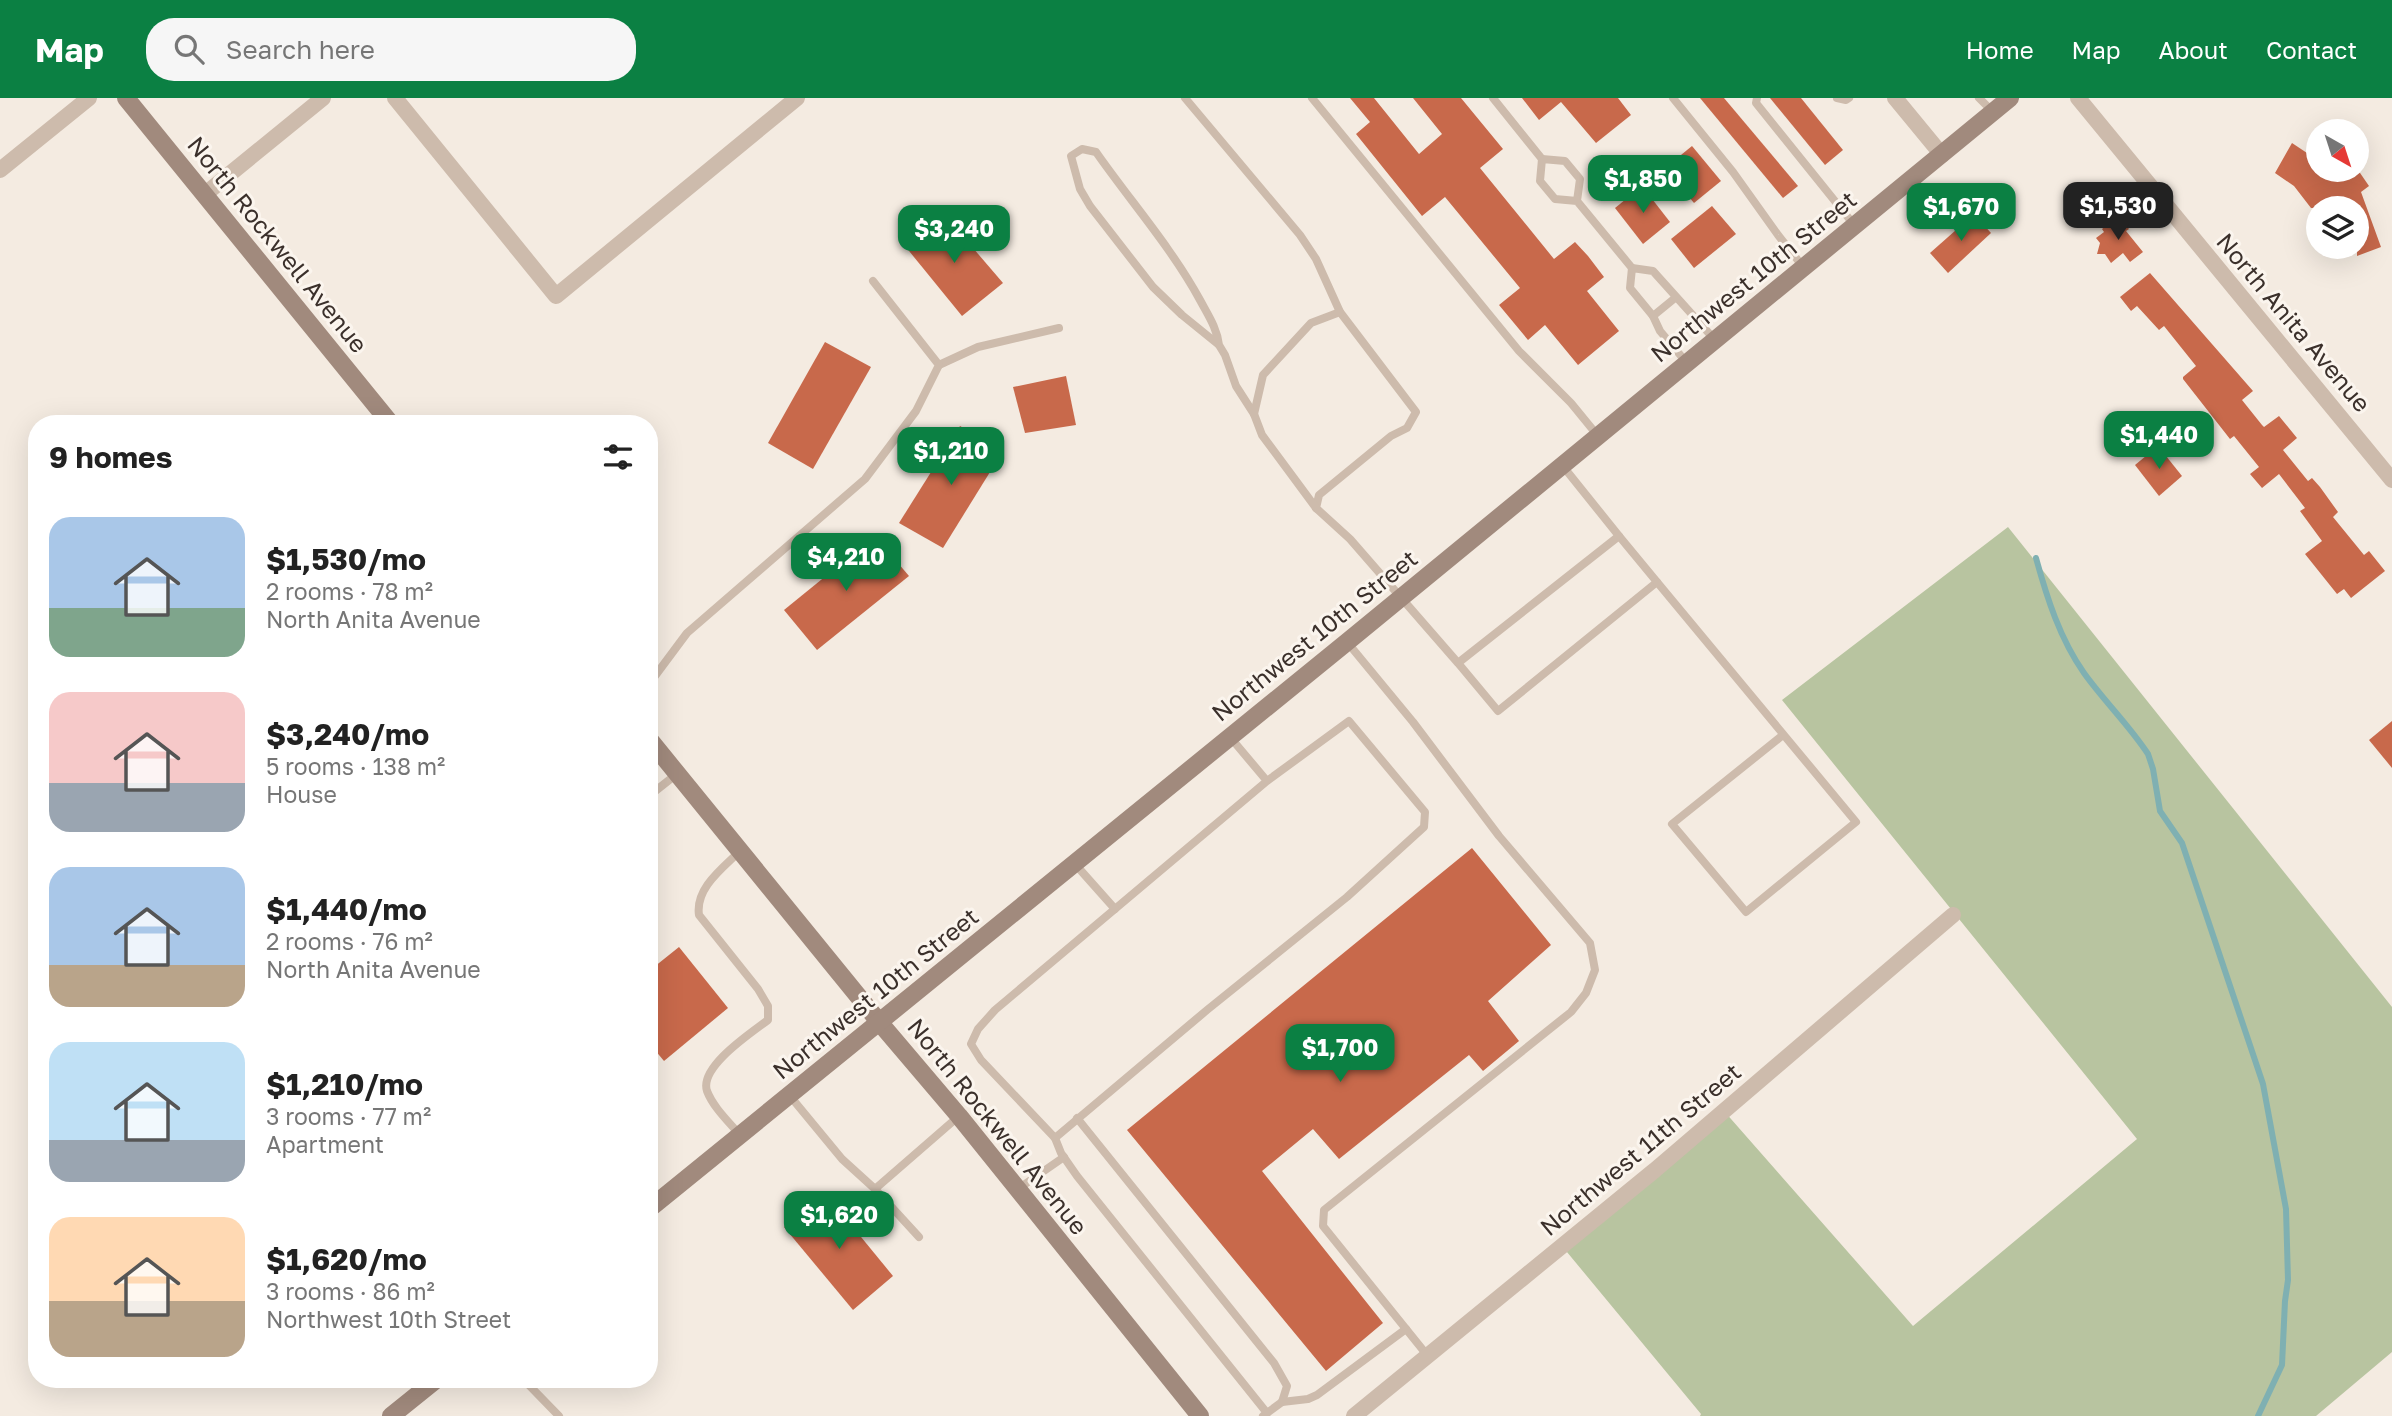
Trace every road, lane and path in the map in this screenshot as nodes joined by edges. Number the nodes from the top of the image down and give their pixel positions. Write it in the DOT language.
graph roads {
  1 [pos="89,98"];
  2 [pos="126,98"];
  3 [pos="323,98"];
  4 [pos="395,98"];
  5 [pos="797,98"];
  6 [pos="1185,98"];
  7 [pos="1312,98"];
  8 [pos="1493,98"];
  9 [pos="1673,98"];
  10 [pos="1758,98"];
  11 [pos="1837,98"];
  12 [pos="1849,98"];
  13 [pos="1895,98"];
  14 [pos="1979,98"];
  15 [pos="2010,98"];
  16 [pos="2078,98"];
  17 [pos="1993,112"];
  18 [pos="1942,155"];
  19 [pos="1542,159"];
  20 [pos="0,170"];
  21 [pos="204,195"];
  22 [pos="1577,201"];
  23 [pos="1855,226"];
  24 [pos="1632,268"];
  25 [pos="1804,268"];
  26 [pos="873,281"];
  27 [pos="1675,298"];
  28 [pos="1340,312"];
  29 [pos="1653,316"];
  30 [pos="1059,328"];
  31 [pos="1715,340"];
  32 [pos="1219,345"];
  33 [pos="1686,363"];
  34 [pos="939,365"];
  35 [pos="1254,414"];
  36 [pos="384,415"];
  37 [pos="1598,436"];
  38 [pos="1562,465"];
  39 [pos="2392,480"];
  40 [pos="1316,508"];
  41 [pos="1619,536"];
  42 [pos="1657,582"];
  43 [pos="1402,597"];
  44 [pos="1347,642"];
  45 [pos="1458,663"];
  46 [pos="658,672"];
  47 [pos="1783,735"];
  48 [pos="1230,737"];
  49 [pos="658,749"];
  50 [pos="678,774"];
  51 [pos="1267,781"];
  52 [pos="658,789"];
  53 [pos="740,850"];
  54 [pos="1075,863"];
  55 [pos="1115,909"];
  56 [pos="1953,915"];
  57 [pos="880,1023"];
  58 [pos="790,1096"];
  59 [pos="959,1115"];
  60 [pos="1077,1118"];
  61 [pos="740,1136"];
  62 [pos="1055,1138"];
  63 [pos="1064,1157"];
  64 [pos="875,1189"];
  65 [pos="1018,1189"];
  66 [pos="658,1202"];
  67 [pos="919,1237"];
  68 [pos="1406,1329"];
  69 [pos="1427,1356"];
  70 [pos="421,1388"];
  71 [pos="532,1388"];
  72 [pos="1282,1402"];
  73 [pos="402,1412"];
  74 [pos="1265,1414"];
  75 [pos="559,1416"];
  76 [pos="1200,1416"];
  77 [pos="1353,1416"];
  1 -- 20 [label="street"];
  2 -- 21 [label="main road, North Rockwell Avenue"];
  3 -- 21 [label="street"];
  4 -- 5 [label="street"];
  6 -- 28 [label="lane"];
  7 -- 37 [label="lane"];
  8 -- 19 [label="lane"];
  9 -- 25 [label="lane"];
  10 -- 23 [label="lane"];
  11 -- 12 [label="lane"];
  13 -- 18 [label="street"];
  14 -- 17 [label="lane"];
  15 -- 17 [label="main road, Northwest 10th Street"];
  16 -- 39 [label="street, North Anita Avenue"];
  17 -- 18 [label="main road, Northwest 10th Street"];
  18 -- 23 [label="main road, Northwest 10th Street"];
  19 -- 22 [label="lane"];
  19 -- 22 [label="lane"];
  21 -- 36 [label="main road, North Rockwell Avenue"];
  22 -- 24 [label="lane"];
  23 -- 25 [label="main road, Northwest 10th Street"];
  24 -- 27 [label="lane"];
  24 -- 29 [label="lane"];
  25 -- 31 [label="main road, Northwest 10th Street"];
  26 -- 34 [label="lane"];
  27 -- 29 [label="lane"];
  27 -- 31 [label="lane"];
  28 -- 35 [label="lane"];
  28 -- 40 [label="lane"];
  29 -- 33 [label="lane"];
  30 -- 34 [label="lane"];
  31 -- 33 [label="main road, Northwest 10th Street"];
  32 -- 32 [label="lane"];
  32 -- 35 [label="lane"];
  33 -- 37 [label="main road, Northwest 10th Street"];
  34 -- 46 [label="lane"];
  35 -- 40 [label="lane"];
  37 -- 38 [label="main road, Northwest 10th Street"];
  38 -- 41 [label="lane"];
  38 -- 43 [label="main road, Northwest 10th Street"];
  40 -- 43 [label="lane"];
  41 -- 42 [label="lane"];
  41 -- 45 [label="lane"];
  42 -- 45 [label="lane"];
  42 -- 47 [label="lane"];
  43 -- 44 [label="main road, Northwest 10th Street"];
  43 -- 45 [label="lane"];
  44 -- 48 [label="main road, Northwest 10th Street"];
  44 -- 68 [label="lane"];
  47 -- 47 [label="lane"];
  48 -- 51 [label="lane"];
  48 -- 54 [label="main road, Northwest 10th Street"];
  49 -- 50 [label="main road, North Rockwell Avenue"];
  50 -- 52 [label="lane"];
  50 -- 53 [label="main road, North Rockwell Avenue"];
  51 -- 55 [label="lane"];
  51 -- 60 [label="lane"];
  53 -- 57 [label="main road, North Rockwell Avenue"];
  53 -- 61 [label="lane"];
  54 -- 55 [label="lane"];
  54 -- 57 [label="main road, Northwest 10th Street"];
  55 -- 62 [label="lane"];
  56 -- 69 [label="street, Northwest 11th Street"];
  57 -- 58 [label="main road, Northwest 10th Street"];
  57 -- 59 [label="main road, North Rockwell Avenue"];
  58 -- 61 [label="main road, Northwest 10th Street"];
  58 -- 64 [label="lane"];
  59 -- 64 [label="lane"];
  59 -- 65 [label="main road, North Rockwell Avenue"];
  60 -- 62 [label="lane"];
  60 -- 72 [label="lane"];
  61 -- 66 [label="main road, Northwest 10th Street"];
  62 -- 63 [label="lane"];
  63 -- 65 [label="lane"];
  63 -- 74 [label="lane"];
  64 -- 67 [label="lane"];
  65 -- 76 [label="main road, North Rockwell Avenue"];
  68 -- 69 [label="lane"];
  68 -- 72 [label="lane"];
  69 -- 77 [label="street, Northwest 11th Street"];
  70 -- 73 [label="main road"];
  71 -- 75 [label="lane"];
  72 -- 74 [label="lane"];
}
